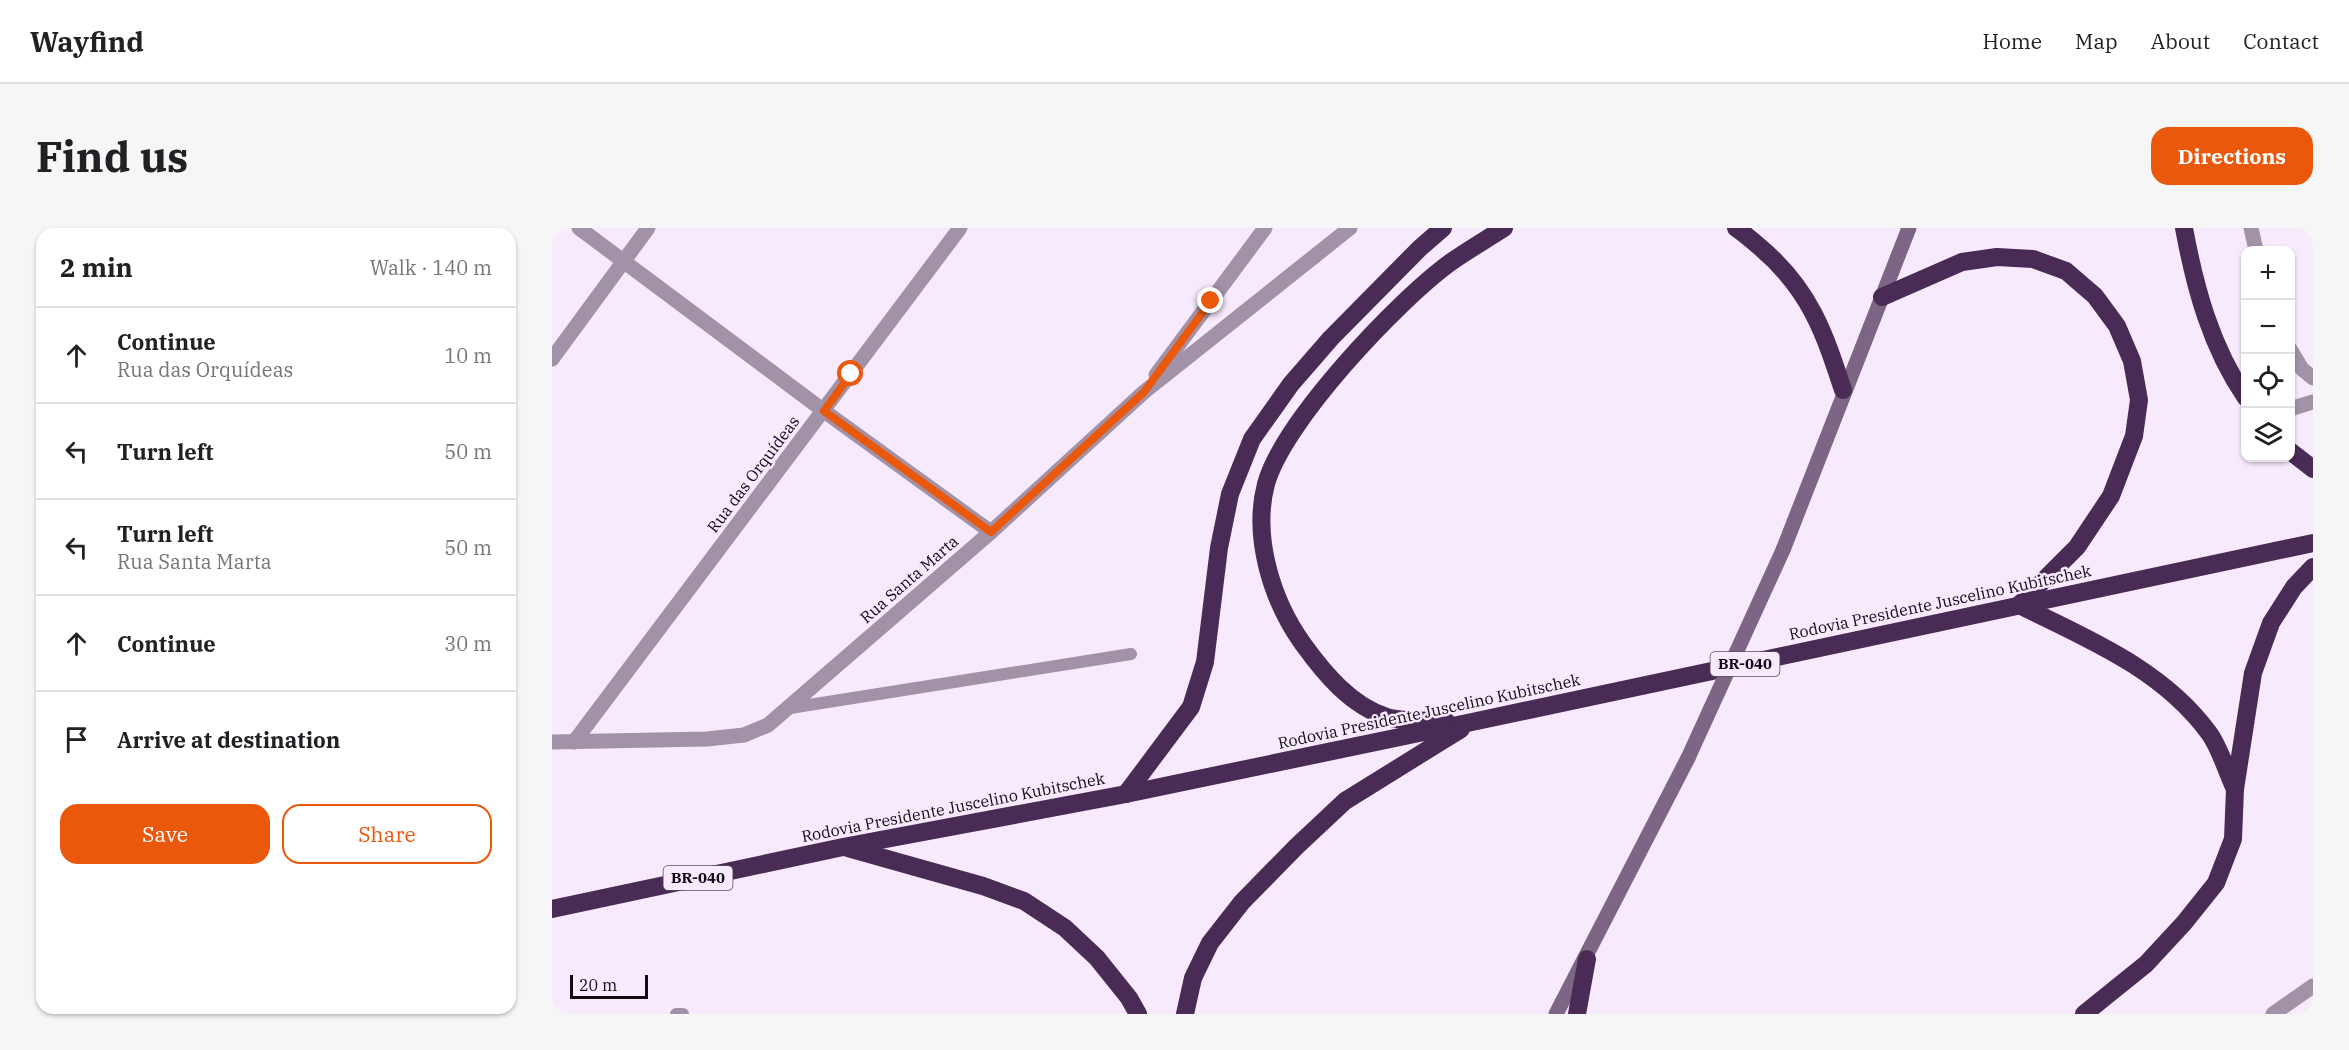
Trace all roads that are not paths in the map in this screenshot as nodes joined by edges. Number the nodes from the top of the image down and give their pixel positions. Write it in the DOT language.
graph roads {
  1 [pos="579,228"];
  2 [pos="648,228"];
  3 [pos="960,228"];
  4 [pos="1265,228"];
  5 [pos="1350,228"];
  6 [pos="1443,228"];
  7 [pos="1504,228"];
  8 [pos="1736,228"];
  9 [pos="1909,228"];
  10 [pos="2184,228"];
  11 [pos="2251,228"];
  12 [pos="2255,246"];
  13 [pos="622,262"];
  14 [pos="1882,297"];
  15 [pos="2293,354"];
  16 [pos="552,358"];
  17 [pos="2313,378"];
  18 [pos="1843,390"];
  19 [pos="2241,391"];
  20 [pos="1144,392"];
  21 [pos="2313,402"];
  22 [pos="2293,408"];
  23 [pos="824,411"];
  24 [pos="2295,455"];
  25 [pos="2313,469"];
  26 [pos="991,532"];
  27 [pos="2313,543"];
  28 [pos="2313,567"];
  29 [pos="2019,605"];
  30 [pos="1131,654"];
  31 [pos="790,708"];
  32 [pos="1472,722"];
  33 [pos="552,742"];
  34 [pos="574,742"];
  35 [pos="2235,789"];
  36 [pos="1126,794"];
  37 [pos="843,847"];
  38 [pos="552,909"];
  39 [pos="1587,959"];
  40 [pos="2313,986"];
  41 [pos="676,1014"];
  42 [pos="683,1014"];
  43 [pos="1138,1014"];
  44 [pos="1185,1014"];
  45 [pos="1556,1014"];
  46 [pos="1577,1014"];
  47 [pos="2084,1014"];
  48 [pos="2273,1014"];
  1 -- 13 [label="street"];
  2 -- 13 [label="street"];
  3 -- 23 [label="street, Rua das Orquídeas"];
  4 -- 20 [label="street"];
  5 -- 20 [label="street, Rua Santa Marta"];
  6 -- 36 [label="highway"];
  7 -- 32 [label="highway"];
  8 -- 18 [label="highway"];
  9 -- 14 [label="main road"];
  10 -- 19 [label="highway"];
  11 -- 12 [label="street"];
  13 -- 16 [label="street"];
  13 -- 23 [label="street"];
  14 -- 18 [label="main road"];
  14 -- 29 [label="highway"];
  15 -- 17 [label="street"];
  18 -- 39 [label="main road, bridge"];
  20 -- 26 [label="street, Rua Santa Marta"];
  21 -- 22 [label="street"];
  23 -- 26 [label="street"];
  23 -- 34 [label="street, Rua das Orquídeas"];
  24 -- 25 [label="highway"];
  26 -- 31 [label="street, Rua Santa Marta"];
  27 -- 29 [label="highway, Rodovia Presidente Juscelino Kubitschek / BR-040"];
  28 -- 35 [label="highway"];
  29 -- 32 [label="highway, Rodovia Presidente Juscelino Kubitschek / BR-040"];
  29 -- 35 [label="highway"];
  30 -- 31 [label="lane"];
  31 -- 34 [label="street, Rua Santa Marta"];
  32 -- 36 [label="highway, Rodovia Presidente Juscelino Kubitschek / BR-040"];
  32 -- 44 [label="highway"];
  33 -- 34 [label="street, Rua Santa Marta"];
  35 -- 47 [label="highway"];
  36 -- 37 [label="highway, Rodovia Presidente Juscelino Kubitschek / BR-040"];
  37 -- 38 [label="highway, Rodovia Presidente Juscelino Kubitschek / BR-040"];
  37 -- 43 [label="highway"];
  39 -- 45 [label="main road"];
  39 -- 46 [label="highway"];
  40 -- 48 [label="street"];
  41 -- 42 [label="lane"];
}
